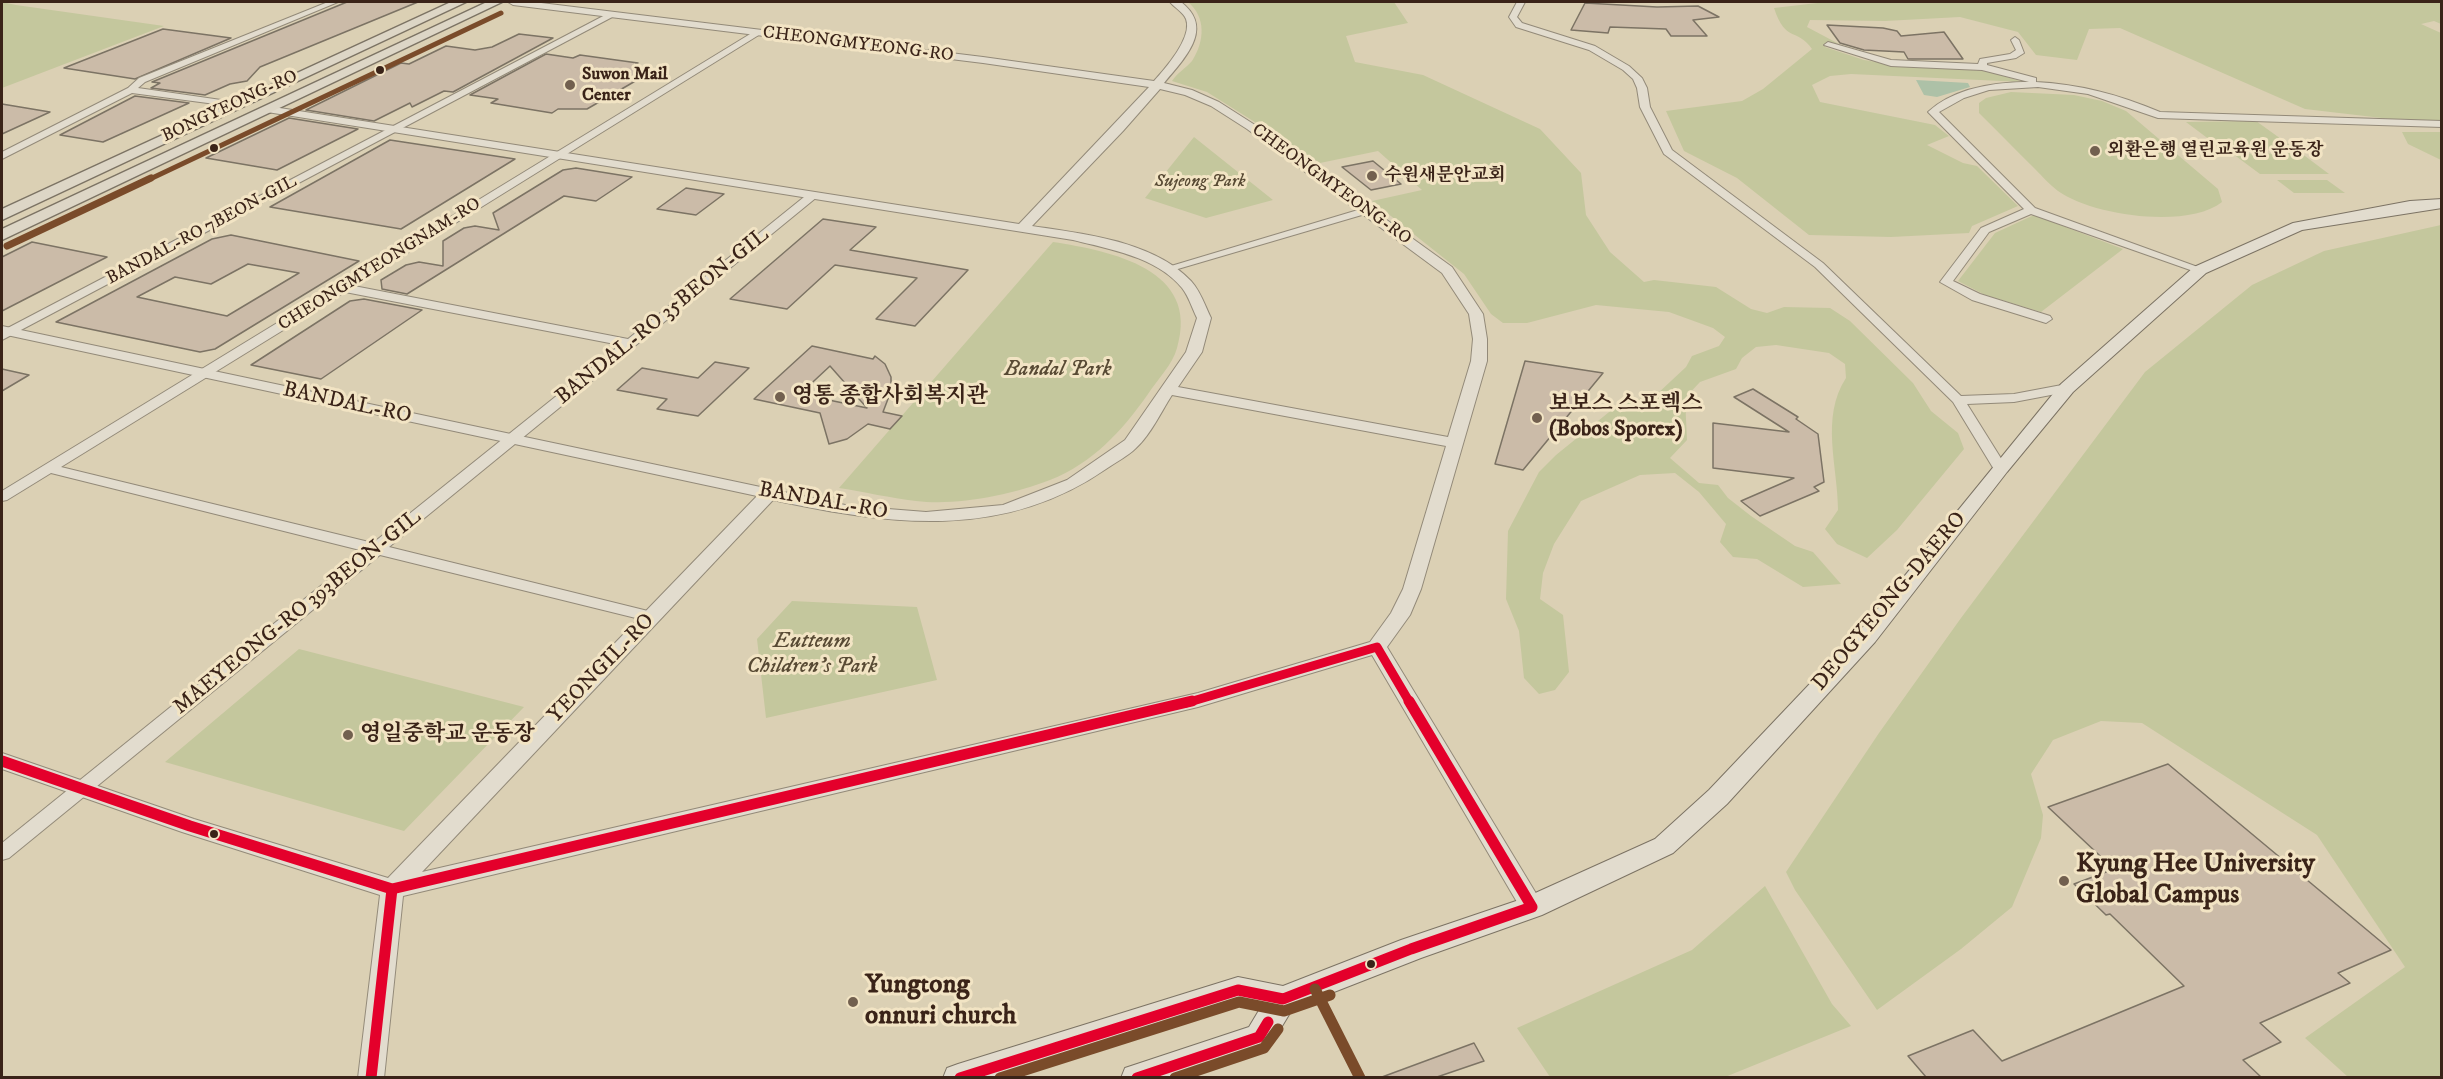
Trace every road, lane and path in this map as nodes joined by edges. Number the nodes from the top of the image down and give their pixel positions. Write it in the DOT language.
graph roads {
  1 [pos="334,2"];
  2 [pos="460,2"];
  3 [pos="496,2"];
  4 [pos="513,2"];
  5 [pos="1175,2"];
  6 [pos="1521,2"];
  7 [pos="612,15"];
  8 [pos="758,33"];
  9 [pos="2015,40"];
  10 [pos="1828,45"];
  11 [pos="1982,67"];
  12 [pos="1156,85"];
  13 [pos="2053,86"];
  14 [pos="131,90"];
  15 [pos="235,105"];
  16 [pos="267,109"];
  17 [pos="2442,124"];
  18 [pos="393,129"];
  19 [pos="2,156"];
  20 [pos="557,156"];
  21 [pos="813,195"];
  22 [pos="2442,203"];
  23 [pos="1368,210"];
  24 [pos="2031,210"];
  25 [pos="2,215"];
  26 [pos="1022,228"];
  27 [pos="2,235"];
  28 [pos="1167,269"];
  29 [pos="2200,270"];
  30 [pos="344,288"];
  31 [pos="2046,320"];
  32 [pos="4,333"];
  33 [pos="630,343"];
  34 [pos="204,373"];
  35 [pos="2067,388"];
  36 [pos="1169,390"];
  37 [pos="1958,400"];
  38 [pos="512,439"];
  39 [pos="1455,443"];
  40 [pos="49,468"];
  41 [pos="2000,468"];
  42 [pos="769,494"];
  43 [pos="2,498"];
  44 [pos="377,549"];
  45 [pos="652,617"];
  46 [pos="1377,647"];
  47 [pos="2,761"];
  48 [pos="85,788"];
  49 [pos="2,853"];
  50 [pos="392,889"];
  51 [pos="1532,907"];
  52 [pos="1283,999"];
  53 [pos="371,1077"];
  54 [pos="958,1077"];
  55 [pos="1136,1077"];
  1 -- 14 [label="street"];
  2 -- 15 [label="main road, BONGYEONG-RO"];
  3 -- 16 [label="main road, BONGYEONG-RO"];
  4 -- 7 [label="street, CHEONGMYEONG-RO"];
  5 -- 12 [label="street"];
  6 -- 37 [label="street"];
  7 -- 8 [label="street, CHEONGMYEONG-RO"];
  7 -- 18 [label="street, BANDAL-RO 7BEON-GIL"];
  8 -- 12 [label="street, CHEONGMYEONG-RO"];
  8 -- 20 [label="street, CHEONGMYEONGNAM-RO"];
  9 -- 11 [label="street"];
  10 -- 11 [label="street"];
  11 -- 13 [label="street"];
  12 -- 23 [label="street, CHEONGMYEONG-RO"];
  12 -- 26 [label="street"];
  13 -- 17 [label="street"];
  13 -- 24 [label="street"];
  14 -- 15 [label="street"];
  14 -- 19 [label="street"];
  15 -- 25 [label="main road, BONGYEONG-RO"];
  16 -- 18 [label="street, BANDAL-RO"];
  16 -- 27 [label="main road, BONGYEONG-RO"];
  18 -- 20 [label="street, BANDAL-RO"];
  18 -- 32 [label="street, BANDAL-RO 7BEON-GIL"];
  20 -- 21 [label="street, BANDAL-RO"];
  20 -- 30 [label="street, CHEONGMYEONGNAM-RO"];
  21 -- 26 [label="street, BANDAL-RO"];
  21 -- 33 [label="street, BANDAL-RO 35BEON-GIL"];
  22 -- 29 [label="main road, DEOGYEONG-DAERO"];
  23 -- 28 [label="street"];
  23 -- 39 [label="street, CHEONGMYEONG-RO"];
  24 -- 29 [label="street"];
  24 -- 31 [label="street"];
  26 -- 28 [label="street, BANDAL-RO"];
  28 -- 36 [label="street, BANDAL-RO"];
  29 -- 35 [label="main road, DEOGYEONG-DAERO"];
  30 -- 33 [label="street"];
  30 -- 34 [label="street, CHEONGMYEONGNAM-RO"];
  32 -- 34 [label="street, BANDAL-RO"];
  33 -- 38 [label="street, BANDAL-RO 35BEON-GIL"];
  34 -- 38 [label="street, BANDAL-RO"];
  34 -- 40 [label="street, CHEONGMYEONGNAM-RO"];
  35 -- 37 [label="street"];
  35 -- 41 [label="main road, DEOGYEONG-DAERO"];
  36 -- 39 [label="street"];
  36 -- 42 [label="street, BANDAL-RO"];
  37 -- 41 [label="street"];
  38 -- 42 [label="street, BANDAL-RO"];
  38 -- 44 [label="street, MAEYEONG-RO 393BEON-GIL"];
  39 -- 46 [label="street, CHEONGMYEONG-RO"];
  40 -- 43 [label="street, CHEONGMYEONGNAM-RO"];
  40 -- 44 [label="street"];
  41 -- 51 [label="main road, DEOGYEONG-DAERO"];
  42 -- 45 [label="street, YEONGIL-RO"];
  44 -- 45 [label="street"];
  44 -- 48 [label="street, MAEYEONG-RO 393BEON-GIL"];
  45 -- 50 [label="street, YEONGIL-RO"];
  46 -- 50 [label="street"];
  46 -- 51 [label="street"];
  47 -- 48 [label="street"];
  48 -- 49 [label="street, MAEYEONG-RO 393BEON-GIL"];
  48 -- 50 [label="street"];
  50 -- 53 [label="street"];
  51 -- 52 [label="main road, DEOGYEONG-DAERO"];
  52 -- 54 [label="main road"];
  52 -- 55 [label="main road"];
}
